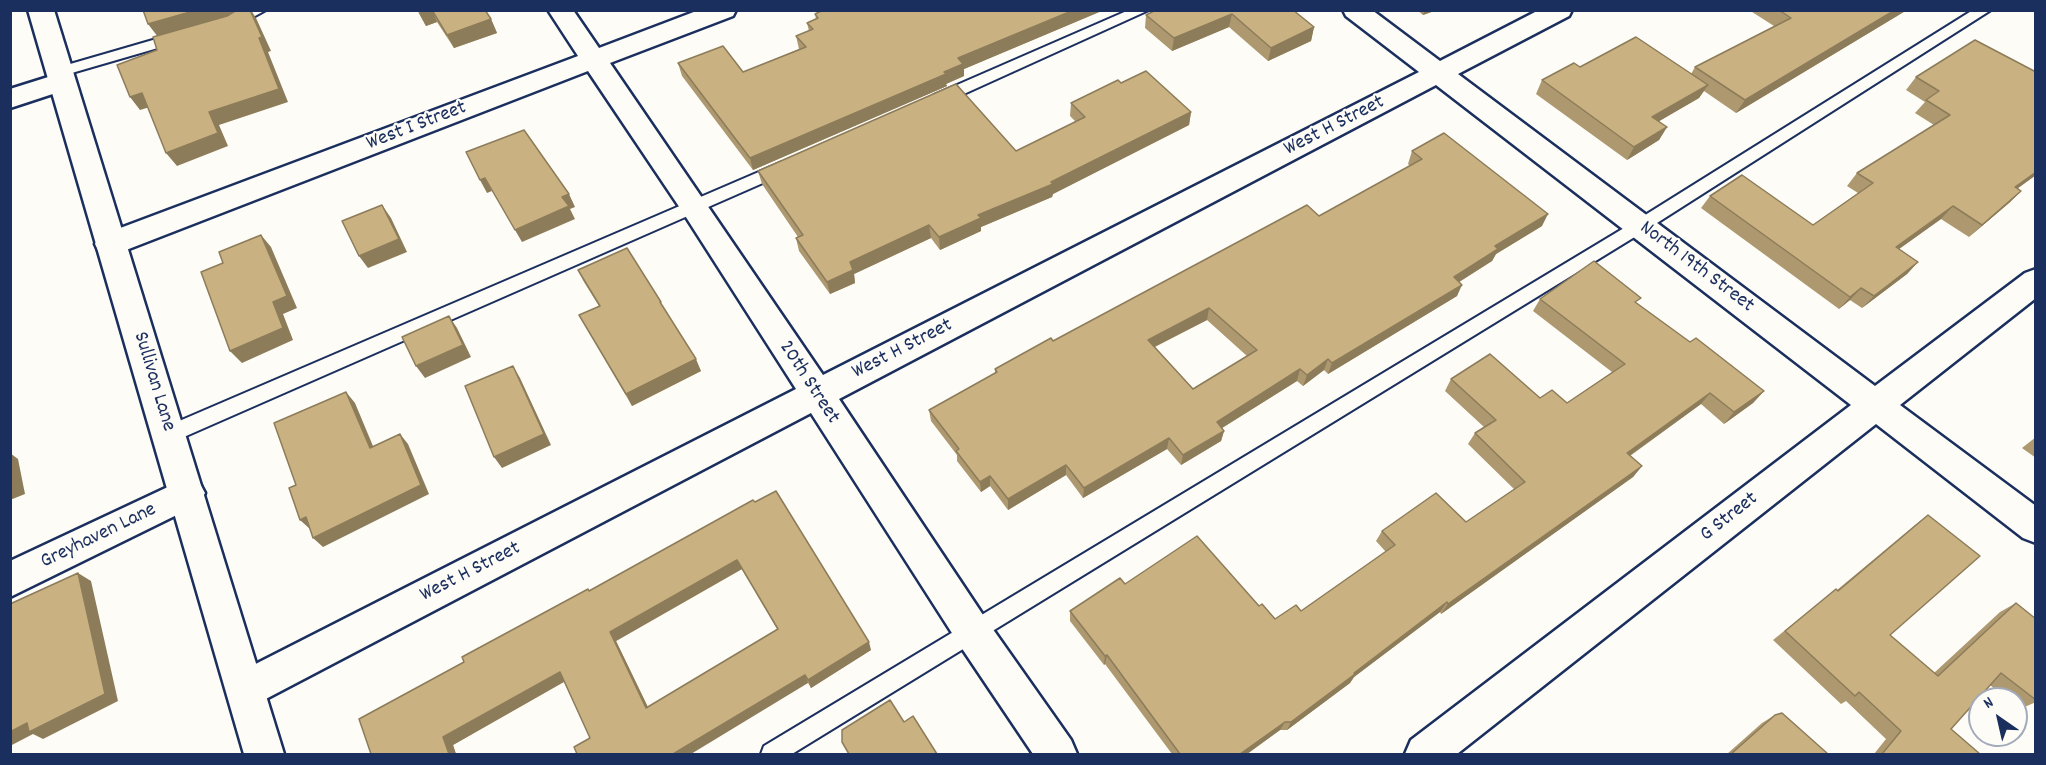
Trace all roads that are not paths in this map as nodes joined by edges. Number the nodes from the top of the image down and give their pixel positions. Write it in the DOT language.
graph roads {
  1 [pos="259,10"];
  2 [pos="560,10"];
  3 [pos="724,10"];
  4 [pos="1142,10"];
  5 [pos="1355,10"];
  6 [pos="1560,10"];
  7 [pos="1984,10"];
  8 [pos="44,12"];
  9 [pos="219,27"];
  10 [pos="196,33"];
  11 [pos="593,60"];
  12 [pos="1438,73"];
  13 [pos="59,77"];
  14 [pos="10,99"];
  15 [pos="924,106"];
  16 [pos="793,163"];
  17 [pos="694,206"];
  18 [pos="1640,226"];
  19 [pos="110,244"];
  20 [pos="2036,281"];
  21 [pos="816,395"];
  22 [pos="1876,405"];
  23 [pos="170,434"];
  24 [pos="187,494"];
  25 [pos="2036,528"];
  26 [pos="10,580"];
  27 [pos="972,632"];
  28 [pos="246,689"];
  29 [pos="264,754"];
  30 [pos="772,754"];
  31 [pos="1058,754"];
  32 [pos="1425,754"];
  1 -- 9 [label="lane"];
  2 -- 11 [label="street, 20th Street"];
  3 -- 11 [label="street, West I Street"];
  4 -- 15 [label="lane"];
  5 -- 12 [label="street, North 19th Street"];
  6 -- 12 [label="street, West H Street"];
  7 -- 18 [label="lane"];
  8 -- 13 [label="street, Sullivan Lane"];
  10 -- 13 [label="lane"];
  11 -- 17 [label="street, 20th Street"];
  11 -- 19 [label="street, West I Street"];
  12 -- 18 [label="street, North 19th Street"];
  12 -- 21 [label="street, West H Street"];
  13 -- 14 [label="street"];
  13 -- 19 [label="street, Sullivan Lane"];
  16 -- 17 [label="lane"];
  17 -- 21 [label="street, 20th Street"];
  17 -- 23 [label="lane"];
  18 -- 22 [label="street, North 19th Street"];
  18 -- 27 [label="lane"];
  19 -- 23 [label="street, Sullivan Lane"];
  20 -- 22 [label="street, G Street"];
  21 -- 27 [label="street, 20th Street"];
  21 -- 28 [label="street, West H Street"];
  22 -- 25 [label="street, North 19th Street"];
  22 -- 32 [label="street, G Street"];
  23 -- 24 [label="street, Sullivan Lane"];
  24 -- 26 [label="street, Greyhaven Lane"];
  24 -- 28 [label="street, Sullivan Lane"];
  27 -- 30 [label="lane"];
  27 -- 31 [label="street, 20th Street"];
  28 -- 29 [label="street, Sullivan Lane"];
}
